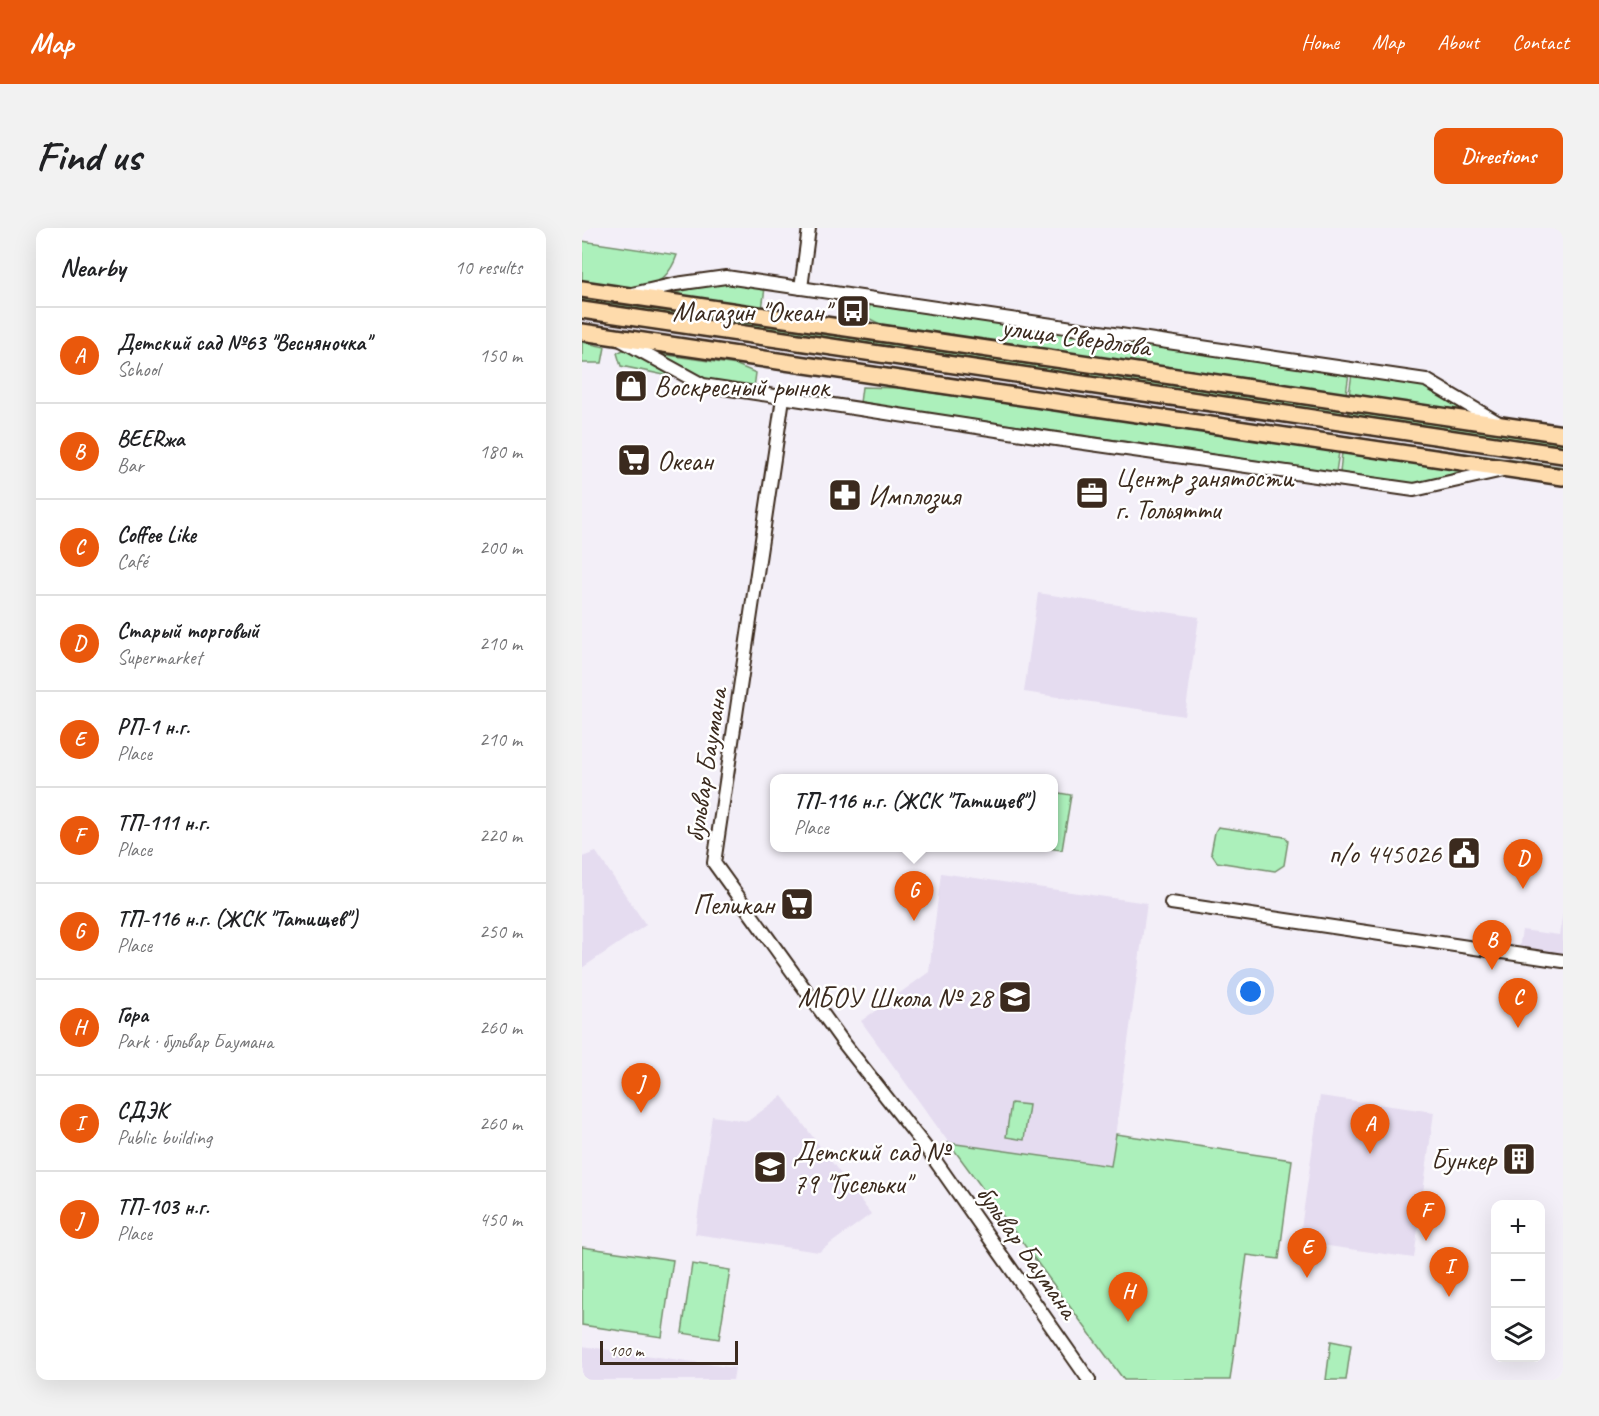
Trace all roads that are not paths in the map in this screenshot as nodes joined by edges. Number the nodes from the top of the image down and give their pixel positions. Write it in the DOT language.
graph roads {
  1 [pos="809,228"];
  2 [pos="801,288"];
  3 [pos="582,289"];
  4 [pos="629,295"];
  5 [pos="582,310"];
  6 [pos="582,332"];
  7 [pos="617,338"];
  8 [pos="783,398"];
  9 [pos="1501,425"];
  10 [pos="1563,434"];
  11 [pos="1563,455"];
  12 [pos="1505,469"];
  13 [pos="1563,477"];
  14 [pos="1171,903"];
  15 [pos="1563,961"];
  16 [pos="1089,1380"];
  1 -- 2 [label="street"];
  2 -- 4 [label="street"];
  2 -- 9 [label="street"];
  3 -- 4 [label="main road, улица Свердлова"];
  4 -- 9 [label="main road, улица Свердлова"];
  5 -- 11 [label="main road, улица Свердлова"];
  6 -- 7 [label="main road"];
  7 -- 8 [label="street"];
  7 -- 12 [label="main road"];
  8 -- 12 [label="street"];
  8 -- 16 [label="street, бульвар Баумана"];
  9 -- 10 [label="main road, улица Свердлова"];
  12 -- 13 [label="main road"];
  14 -- 15 [label="street"];
}
